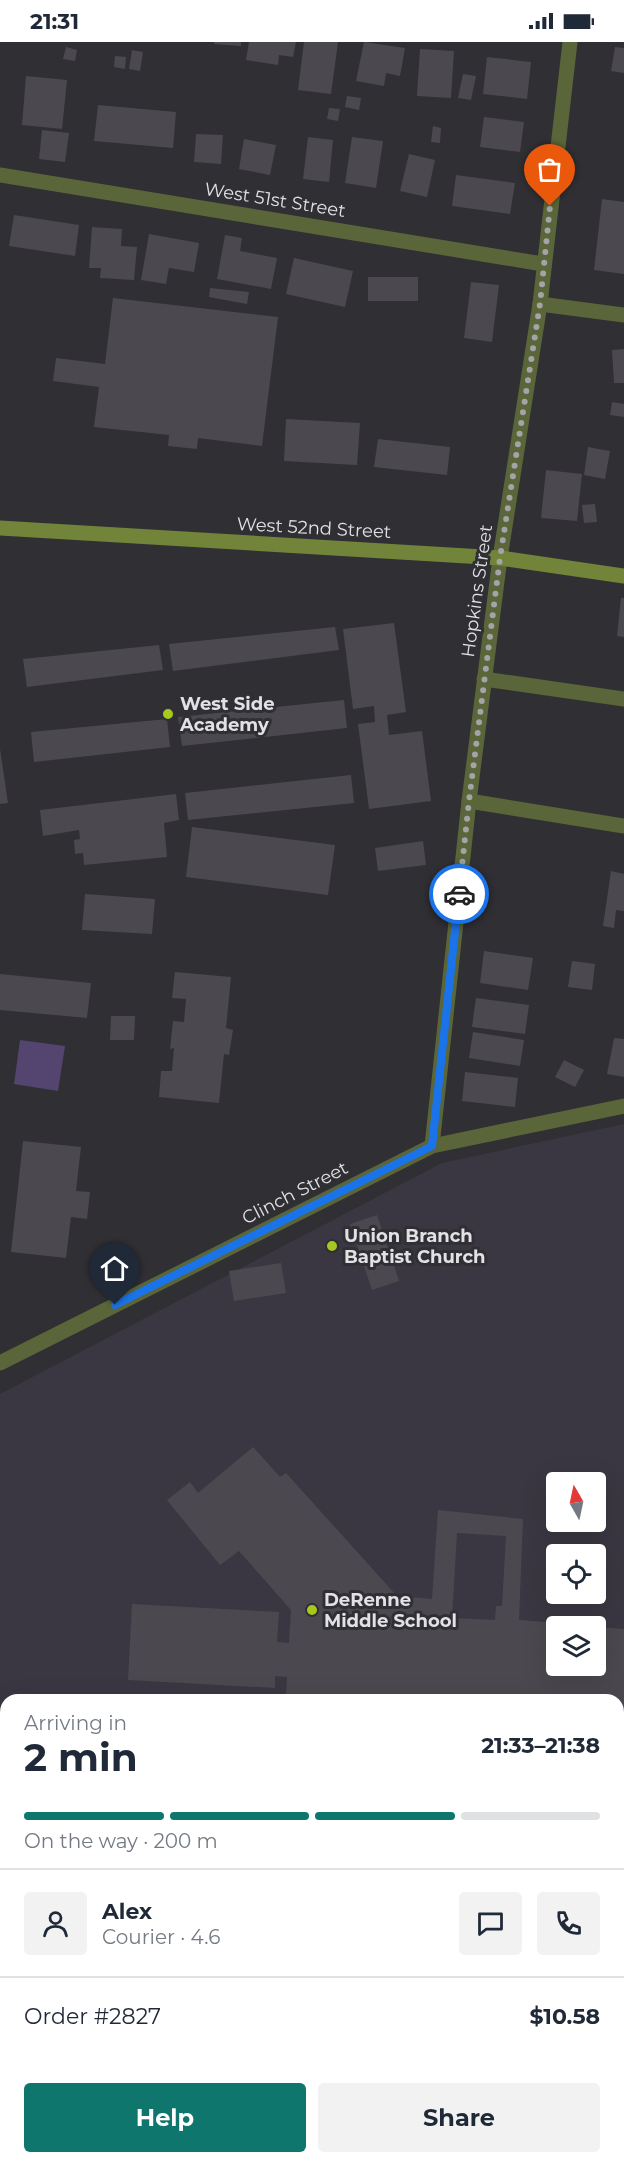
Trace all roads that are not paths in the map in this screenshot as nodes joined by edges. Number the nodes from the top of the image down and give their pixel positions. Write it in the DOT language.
graph roads {
  1 [pos="570,42"];
  2 [pos="0,175"];
  3 [pos="543,264"];
  4 [pos="540,304"];
  5 [pos="624,315"];
  6 [pos="0,528"];
  7 [pos="500,558"];
  8 [pos="624,576"];
  9 [pos="484,679"];
  10 [pos="624,699"];
  11 [pos="469,801"];
  12 [pos="624,826"];
  13 [pos="624,1106"];
  14 [pos="432,1146"];
  15 [pos="0,1363"];
  1 -- 3 [label="street, Hopkins Street"];
  2 -- 3 [label="street, West 51st Street"];
  3 -- 4 [label="street, Hopkins Street"];
  4 -- 5 [label="street"];
  4 -- 7 [label="street, Hopkins Street"];
  6 -- 7 [label="main road, West 52nd Street"];
  7 -- 8 [label="main road, West 52nd Street"];
  7 -- 9 [label="street, Hopkins Street"];
  9 -- 10 [label="street"];
  9 -- 11 [label="street, Hopkins Street"];
  11 -- 12 [label="street"];
  11 -- 14 [label="street, Hopkins Street"];
  13 -- 14 [label="street, Clinch Street"];
  14 -- 15 [label="street, Clinch Street"];
}
